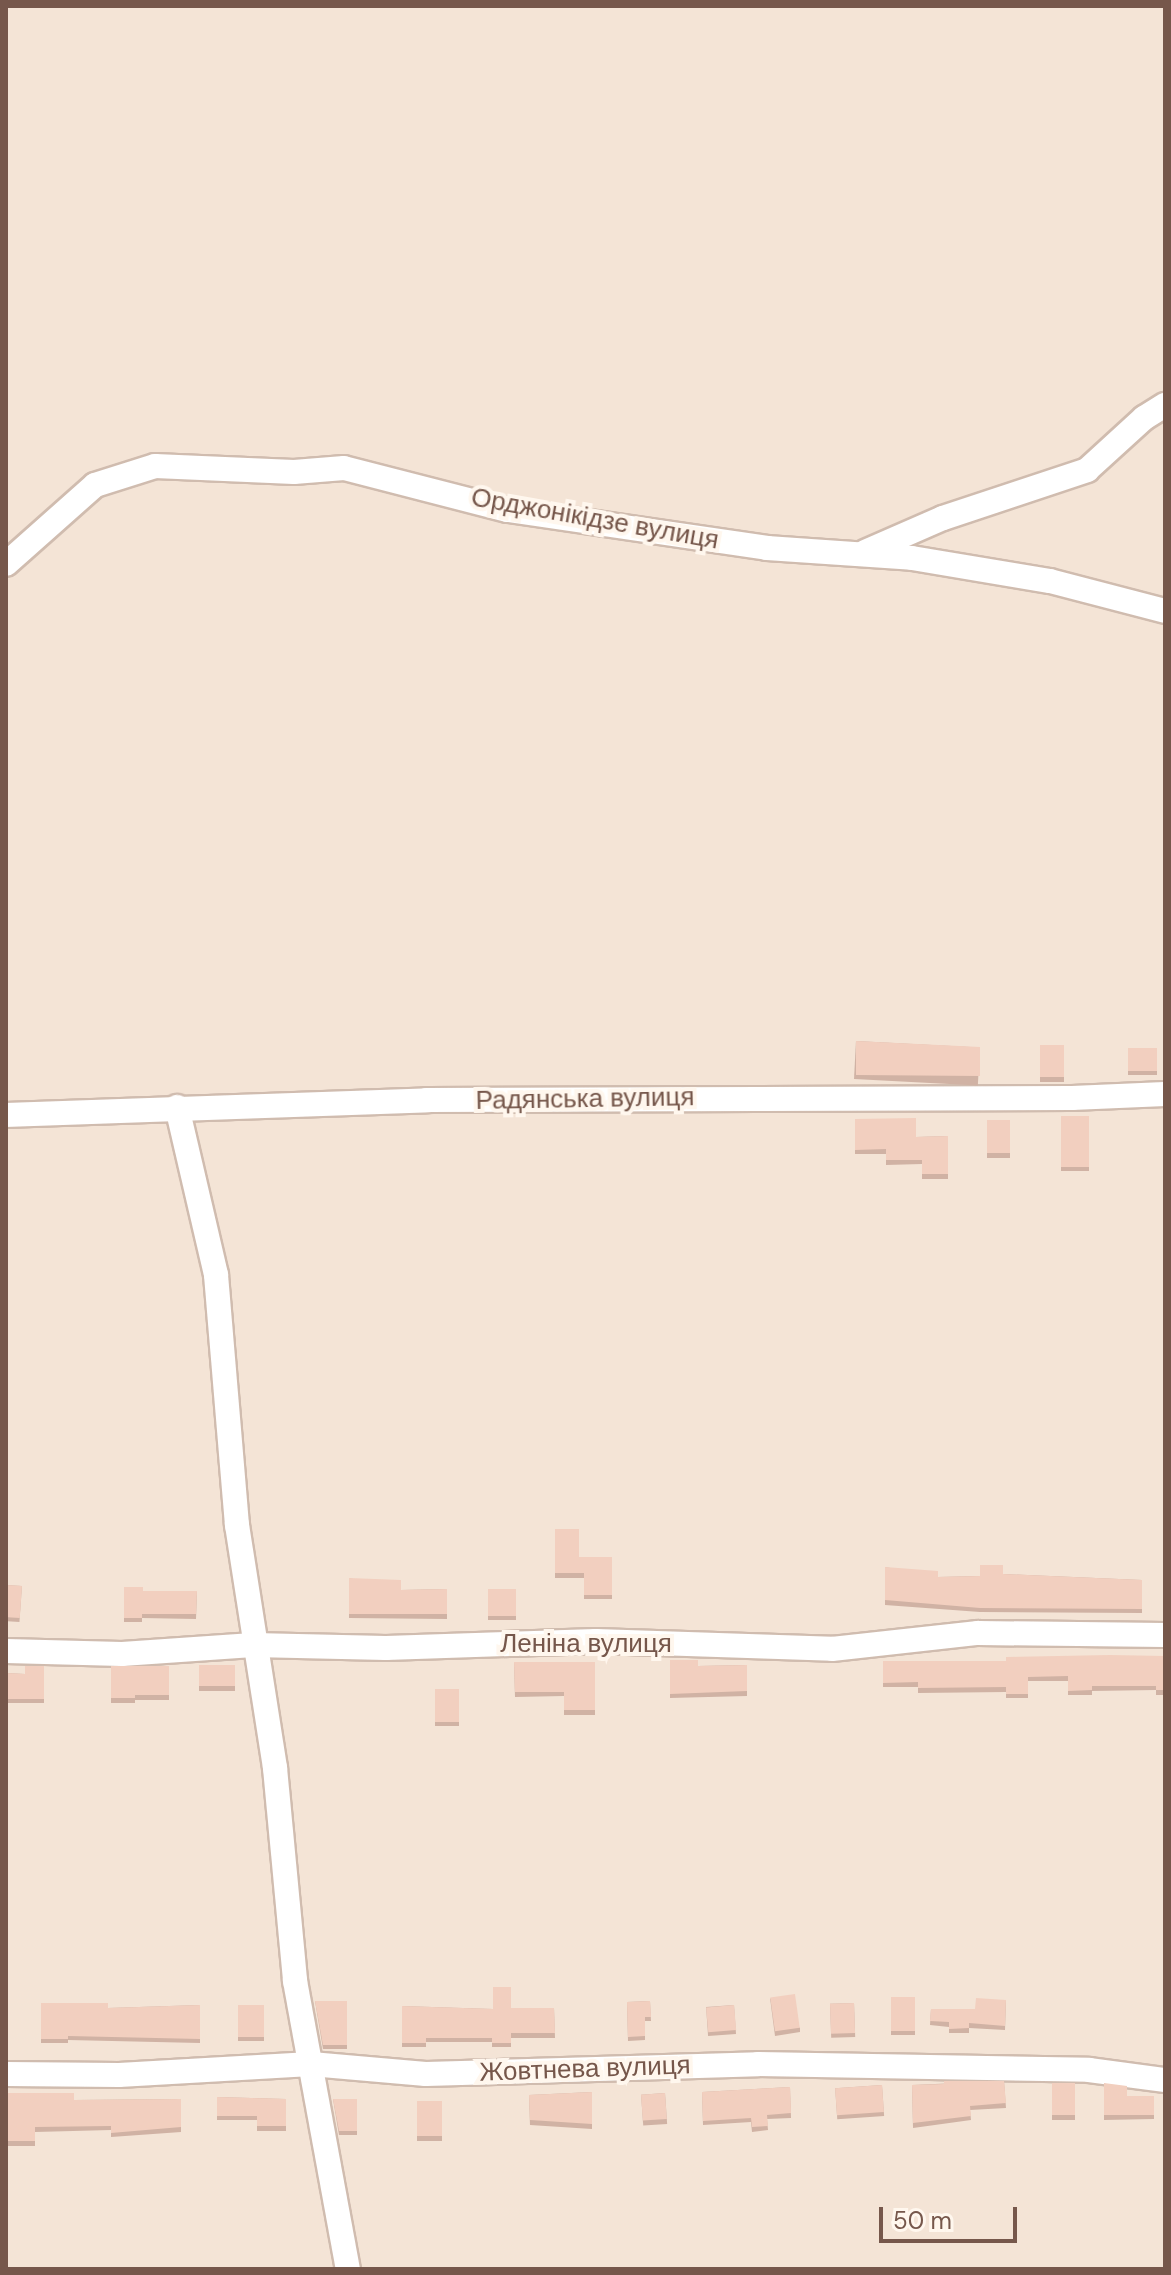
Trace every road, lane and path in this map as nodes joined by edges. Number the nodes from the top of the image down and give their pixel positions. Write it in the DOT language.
graph roads {
  1 [pos="1165,405"];
  2 [pos="859,554"];
  3 [pos="6,564"];
  4 [pos="1165,611"];
  5 [pos="1165,1094"];
  6 [pos="177,1107"];
  7 [pos="6,1115"];
  8 [pos="1165,1635"];
  9 [pos="253,1645"];
  10 [pos="6,1651"];
  11 [pos="311,2064"];
  12 [pos="6,2074"];
  13 [pos="1165,2080"];
  14 [pos="348,2269"];
  1 -- 2 [label="street"];
  2 -- 3 [label="street, Орджонікідзе вулиця"];
  2 -- 4 [label="street, Орджонікідзе вулиця"];
  5 -- 6 [label="street, Радянська вулиця"];
  6 -- 7 [label="street, Радянська вулиця"];
  6 -- 9 [label="street"];
  8 -- 9 [label="street, Леніна вулиця"];
  9 -- 10 [label="street, Леніна вулиця"];
  9 -- 11 [label="street"];
  11 -- 12 [label="street, Жовтнева вулиця"];
  11 -- 13 [label="street, Жовтнева вулиця"];
  11 -- 14 [label="street"];
}
